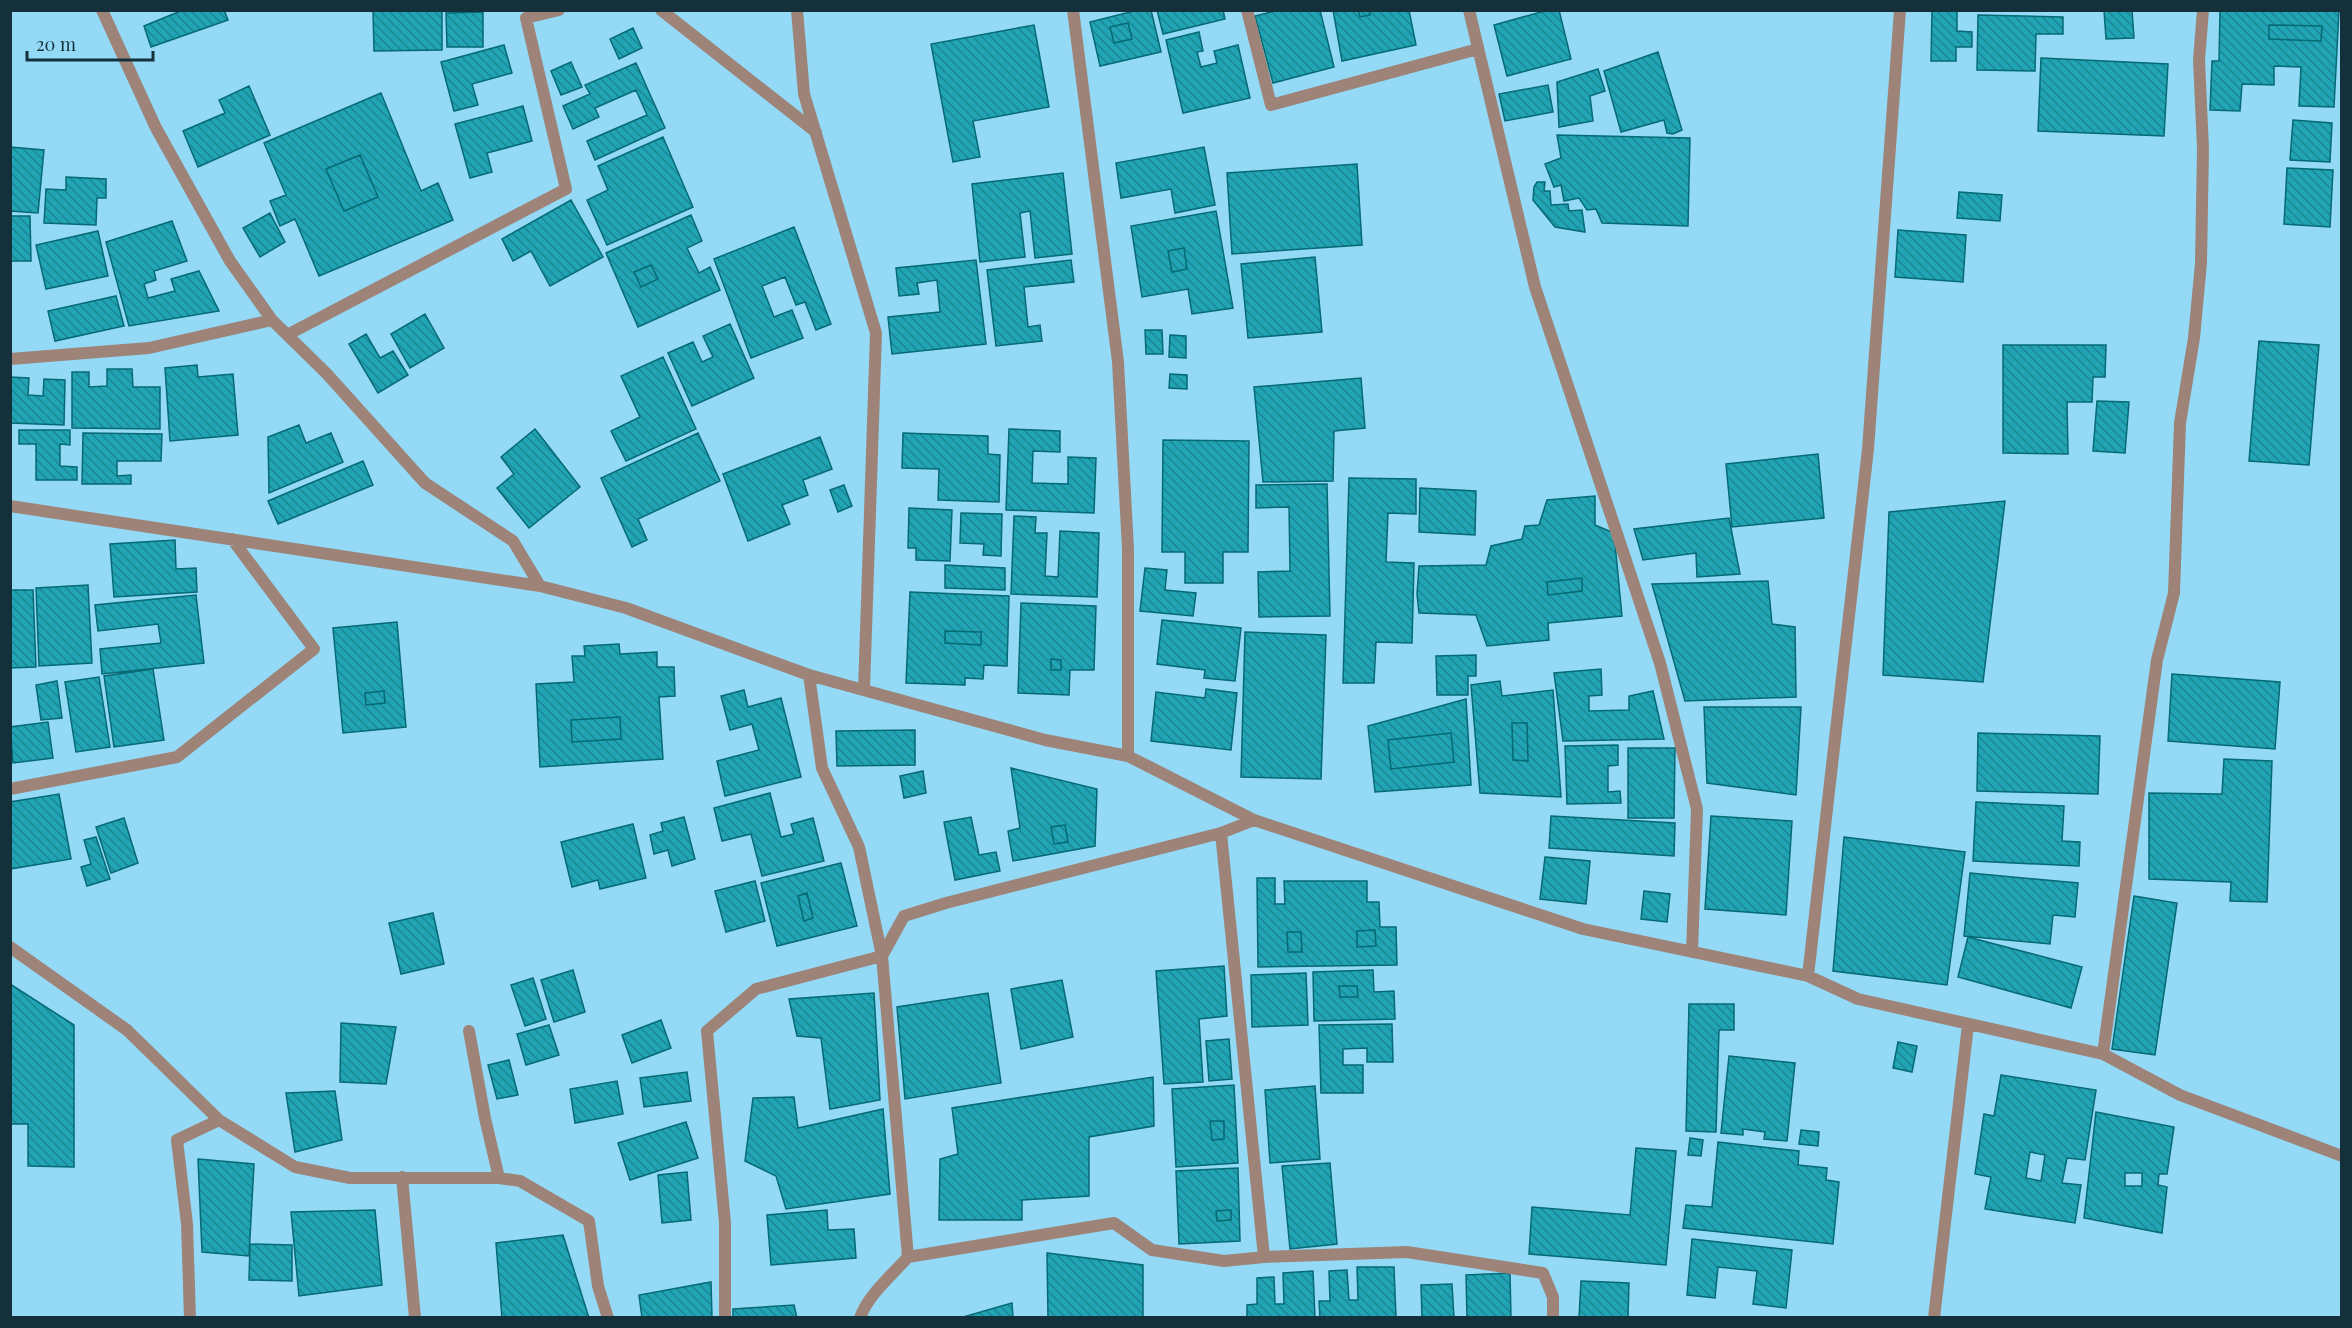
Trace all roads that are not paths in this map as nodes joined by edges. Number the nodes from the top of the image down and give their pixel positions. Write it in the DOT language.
graph roads {
  1 [pos="102,10"];
  2 [pos="559,10"];
  3 [pos="661,10"];
  4 [pos="797,10"];
  5 [pos="1073,10"];
  6 [pos="1247,10"];
  7 [pos="1469,10"];
  8 [pos="1900,10"];
  9 [pos="2203,10"];
  10 [pos="1478,49"];
  11 [pos="816,132"];
  12 [pos="272,321"];
  13 [pos="287,335"];
  14 [pos="10,359"];
  15 [pos="10,506"];
  16 [pos="232,539"];
  17 [pos="540,586"];
  18 [pos="809,675"];
  19 [pos="864,690"];
  20 [pos="1128,756"];
  21 [pos="10,789"];
  22 [pos="1254,820"];
  23 [pos="1221,833"];
  24 [pos="10,947"];
  25 [pos="1692,952"];
  26 [pos="882,956"];
  27 [pos="1808,976"];
  28 [pos="1968,1025"];
  29 [pos="469,1031"];
  30 [pos="2103,1054"];
  31 [pos="219,1120"];
  32 [pos="2342,1156"];
  33 [pos="402,1177"];
  34 [pos="500,1178"];
  35 [pos="908,1257"];
  36 [pos="1264,1257"];
  37 [pos="190,1317"];
  38 [pos="415,1317"];
  39 [pos="608,1317"];
  40 [pos="725,1317"];
  41 [pos="860,1317"];
  42 [pos="1553,1317"];
  43 [pos="1934,1317"];
  1 -- 12 [label="street"];
  2 -- 13 [label="street"];
  3 -- 11 [label="street"];
  4 -- 11 [label="street"];
  5 -- 20 [label="street"];
  6 -- 10 [label="street"];
  7 -- 10 [label="street"];
  8 -- 27 [label="street"];
  9 -- 30 [label="street"];
  10 -- 25 [label="street"];
  11 -- 19 [label="street"];
  12 -- 13 [label="street"];
  12 -- 14 [label="street"];
  13 -- 17 [label="street"];
  15 -- 16 [label="street"];
  16 -- 17 [label="street"];
  16 -- 21 [label="street"];
  17 -- 18 [label="street"];
  18 -- 19 [label="street"];
  18 -- 26 [label="street"];
  19 -- 20 [label="street"];
  20 -- 22 [label="street"];
  22 -- 23 [label="street"];
  22 -- 25 [label="street"];
  23 -- 26 [label="street"];
  23 -- 36 [label="street"];
  24 -- 31 [label="street"];
  25 -- 27 [label="street"];
  26 -- 35 [label="street"];
  26 -- 40 [label="street"];
  27 -- 28 [label="street"];
  28 -- 30 [label="street"];
  28 -- 43 [label="street"];
  29 -- 34 [label="street"];
  30 -- 32 [label="street"];
  31 -- 33 [label="street"];
  31 -- 37 [label="street"];
  33 -- 34 [label="street"];
  33 -- 38 [label="street"];
  34 -- 39 [label="street"];
  35 -- 36 [label="street"];
  35 -- 41 [label="street"];
  36 -- 42 [label="street"];
}
